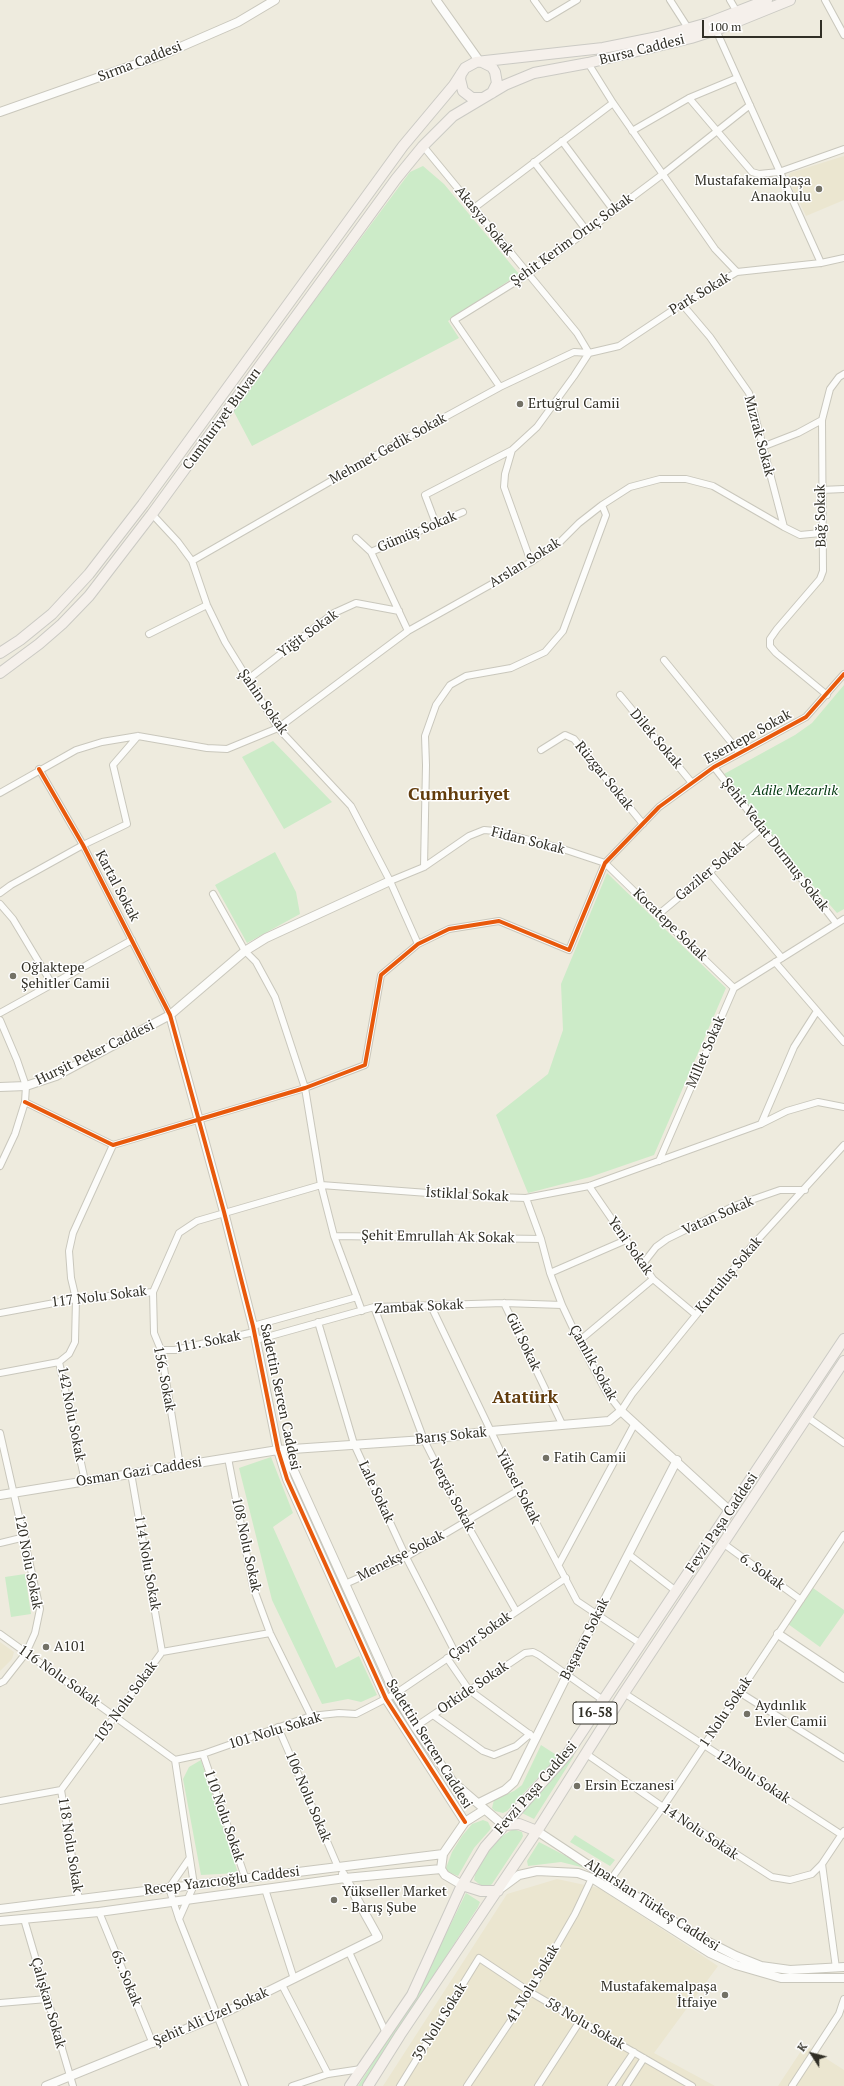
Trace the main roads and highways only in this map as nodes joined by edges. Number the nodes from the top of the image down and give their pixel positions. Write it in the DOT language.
graph roads {
  1 [pos="767,0"];
  2 [pos="790,0"];
  3 [pos="481,62"];
  4 [pos="461,73"];
  5 [pos="492,93"];
  6 [pos="483,98"];
  7 [pos="403,146"];
  8 [pos="423,146"];
  9 [pos="0,653"];
  10 [pos="0,673"];
  11 [pos="844,1339"];
  12 [pos="844,1361"];
  13 [pos="503,1825"];
  14 [pos="537,1831"];
  15 [pos="462,1885"];
  16 [pos="498,1891"];
  17 [pos="350,2086"];
  18 [pos="368,2086"];
  1 -- 3 [label="main road, Bursa Caddesi"];
  2 -- 5 [label="main road, Bursa Caddesi"];
  3 -- 4 [label="main road, Bursa Caddesi"];
  3 -- 5 [label="main road"];
  4 -- 6 [label="main road"];
  4 -- 7 [label="main road, Bursa Caddesi"];
  5 -- 6 [label="main road, Bursa Caddesi"];
  6 -- 8 [label="main road, Bursa Caddesi"];
  7 -- 9 [label="main road, Cumhuriyet Bulvarı"];
  8 -- 10 [label="main road, Cumhuriyet Bulvarı"];
  11 -- 13 [label="main road, Fevzi Paşa Caddesi / 16-58"];
  12 -- 14 [label="main road, Fevzi Paşa Caddesi / 16-58"];
  13 -- 14 [label="main road"];
  13 -- 15 [label="main road, Fevzi Paşa Caddesi / 16-58"];
  14 -- 16 [label="main road, Fevzi Paşa Caddesi / 16-58"];
  15 -- 16 [label="main road"];
  15 -- 17 [label="main road, Fevzi Paşa Caddesi / 16-58"];
  16 -- 18 [label="main road, Fevzi Paşa Caddesi / 16-58"];
}
